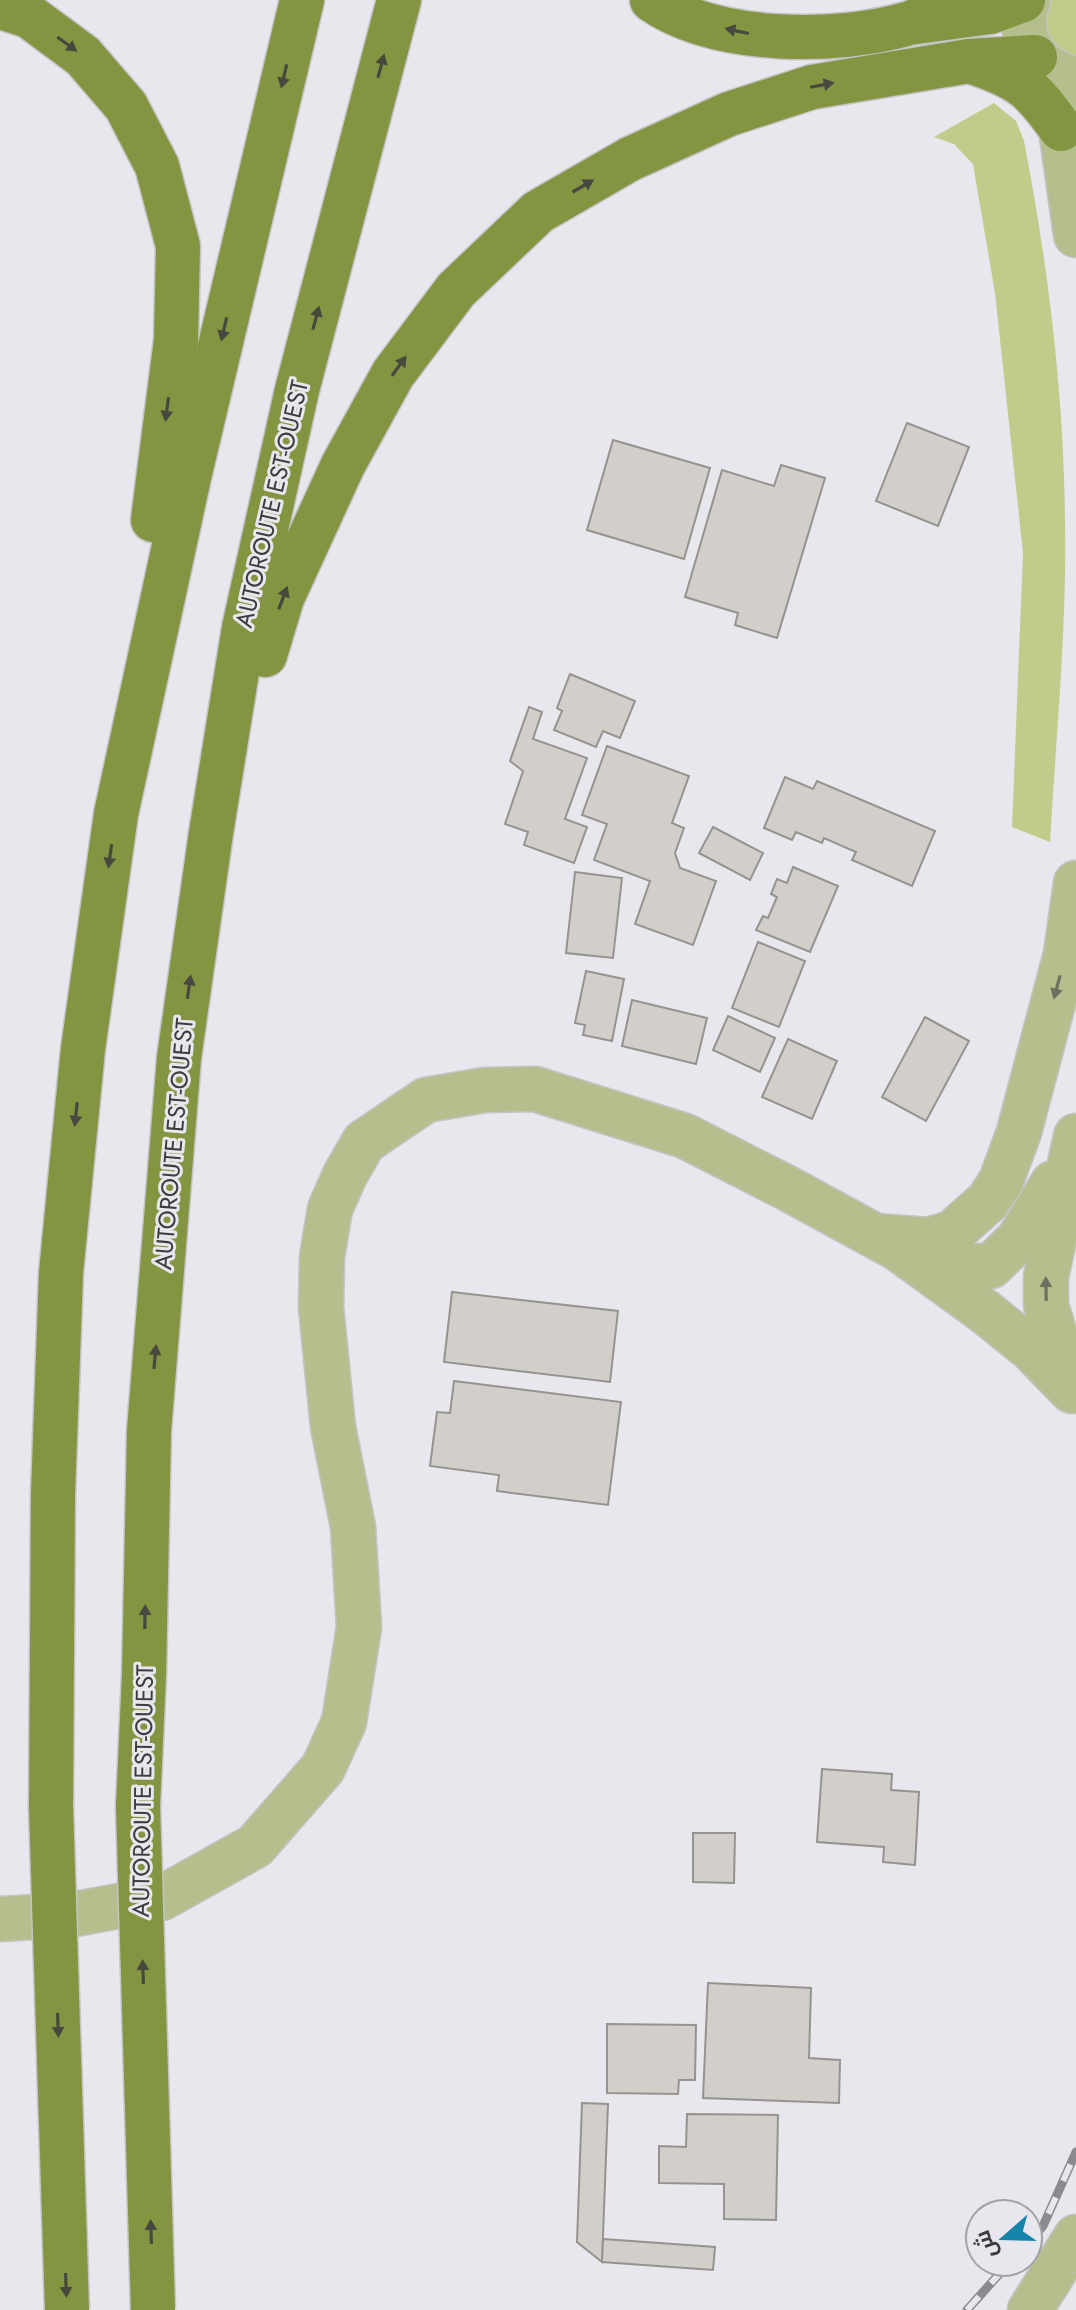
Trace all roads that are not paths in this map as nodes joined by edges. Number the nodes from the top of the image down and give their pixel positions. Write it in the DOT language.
graph roads {
  1 [pos="302,0"];
  2 [pos="399,0"];
  3 [pos="652,0"];
  4 [pos="1026,0"];
  5 [pos="0,7"];
  6 [pos="930,11"];
  7 [pos="969,61"];
  8 [pos="1050,66"];
  9 [pos="1061,129"];
  10 [pos="1076,235"];
  11 [pos="116,814"];
  12 [pos="211,833"];
  13 [pos="1076,883"];
  14 [pos="1076,1138"];
  15 [pos="988,1201"];
  16 [pos="875,1236"];
  17 [pos="922,1266"];
  18 [pos="991,1266"];
  19 [pos="1074,1394"];
  20 [pos="0,1919"];
  21 [pos="1076,2237"];
  22 [pos="67,2310"];
  23 [pos="153,2310"];
  24 [pos="1030,2310"];
  1 -- 11 [label="highway, one-way"];
  12 -- 2 [label="highway, AUTOROUTE EST-OUEST, one-way"];
  6 -- 3 [label="highway, one-way"];
  4 -- 6 [label="highway"];
  4 -- 8 [label="main road"];
  5 -- 11 [label="highway, one-way"];
  7 -- 8 [label="highway"];
  7 -- 9 [label="highway"];
  12 -- 7 [label="highway, one-way"];
  8 -- 9 [label="main road"];
  9 -- 10 [label="main road"];
  11 -- 22 [label="highway, one-way, bridge"];
  23 -- 12 [label="highway, AUTOROUTE EST-OUEST, one-way, bridge"];
  13 -- 15 [label="main road, one-way"];
  14 -- 18 [label="main road"];
  19 -- 14 [label="main road, one-way"];
  15 -- 16 [label="main road"];
  15 -- 18 [label="main road"];
  16 -- 17 [label="main road"];
  16 -- 20 [label="main road"];
  17 -- 18 [label="main road"];
  17 -- 19 [label="main road"];
  18 -- 19 [label="main road"];
  21 -- 24 [label="main road"];
}
